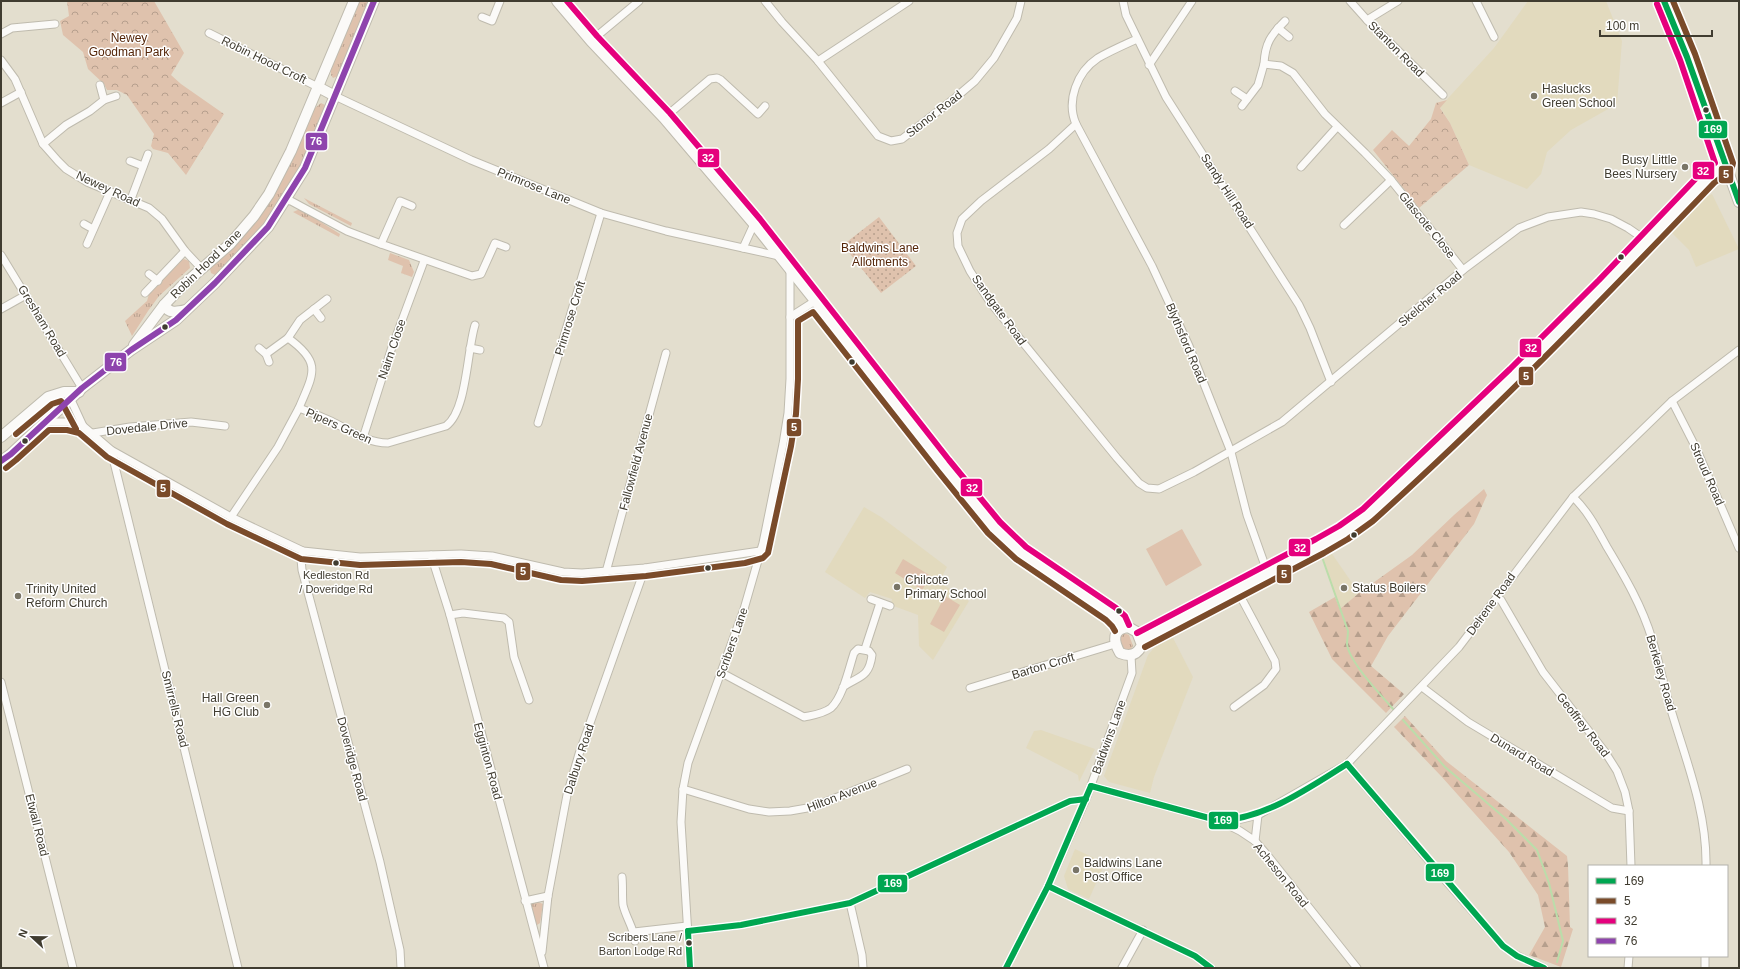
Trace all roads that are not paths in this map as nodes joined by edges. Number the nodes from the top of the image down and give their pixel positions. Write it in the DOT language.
graph roads {
  1 [pos="354,1"];
  2 [pos="374,1"];
  3 [pos="500,1"];
  4 [pos="557,1"];
  5 [pos="640,1"];
  6 [pos="765,1"];
  7 [pos="909,1"];
  8 [pos="1021,1"];
  9 [pos="1123,1"];
  10 [pos="1192,1"];
  11 [pos="1350,1"];
  12 [pos="1398,1"];
  13 [pos="1476,1"];
  14 [pos="1664,1"];
  15 [pos="482,17"];
  16 [pos="1367,20"];
  17 [pos="1285,21"];
  18 [pos="55,24"];
  19 [pos="1278,28"];
  20 [pos="209,33"];
  21 [pos="1,34"];
  22 [pos="1289,36"];
  23 [pos="1494,37"];
  24 [pos="1137,38"];
  25 [pos="591,41"];
  26 [pos="1,60"];
  27 [pos="818,62"];
  28 [pos="1264,64"];
  29 [pos="1149,65"];
  30 [pos="100,86"];
  31 [pos="318,87"];
  32 [pos="1235,90"];
  33 [pos="21,92"];
  34 [pos="1443,95"];
  35 [pos="116,96"];
  36 [pos="335,96"];
  37 [pos="1247,99"];
  38 [pos="104,100"];
  39 [pos="1,103"];
  40 [pos="765,106"];
  41 [pos="1242,106"];
  42 [pos="664,118"];
  43 [pos="1076,124"];
  44 [pos="1337,127"];
  45 [pos="43,144"];
  46 [pos="148,154"];
  47 [pos="130,161"];
  48 [pos="143,166"];
  49 [pos="1725,166"];
  50 [pos="1301,167"];
  51 [pos="1391,180"];
  52 [pos="110,192"];
  53 [pos="130,199"];
  54 [pos="286,200"];
  55 [pos="1739,202"];
  56 [pos="412,206"];
  57 [pos="601,213"];
  58 [pos="84,224"];
  59 [pos="754,224"];
  60 [pos="1344,225"];
  61 [pos="93,228"];
  62 [pos="1647,242"];
  63 [pos="87,244"];
  64 [pos="381,244"];
  65 [pos="506,247"];
  66 [pos="743,248"];
  67 [pos="185,251"];
  68 [pos="1,254"];
  69 [pos="779,256"];
  70 [pos="424,261"];
  71 [pos="790,269"];
  72 [pos="202,270"];
  73 [pos="1463,270"];
  74 [pos="149,274"];
  75 [pos="158,281"];
  76 [pos="145,293"];
  77 [pos="26,295"];
  78 [pos="327,299"];
  79 [pos="815,300"];
  80 [pos="164,305"];
  81 [pos="314,308"];
  82 [pos="1,309"];
  83 [pos="186,310"];
  84 [pos="790,317"];
  85 [pos="321,318"];
  86 [pos="474,325"];
  87 [pos="288,338"];
  88 [pos="259,348"];
  89 [pos="470,348"];
  90 [pos="131,350"];
  91 [pos="480,350"];
  92 [pos="1739,350"];
  93 [pos="666,353"];
  94 [pos="266,354"];
  95 [pos="269,362"];
  96 [pos="1330,382"];
  97 [pos="80,390"];
  98 [pos="67,396"];
  99 [pos="1672,401"];
  100 [pos="299,408"];
  101 [pos="46,422"];
  102 [pos="538,423"];
  103 [pos="83,426"];
  104 [pos="225,426"];
  105 [pos="92,433"];
  106 [pos="1,437"];
  107 [pos="363,438"];
  108 [pos="112,450"];
  109 [pos="1231,452"];
  110 [pos="1,461"];
  111 [pos="1573,497"];
  112 [pos="231,517"];
  113 [pos="1739,548"];
  114 [pos="303,551"];
  115 [pos="760,551"];
  116 [pos="430,555"];
  117 [pos="645,568"];
  118 [pos="606,572"];
  119 [pos="1268,574"];
  120 [pos="1237,590"];
  121 [pos="1497,598"];
  122 [pos="871,599"];
  123 [pos="880,603"];
  124 [pos="890,606"];
  125 [pos="450,615"];
  126 [pos="1122,628"];
  127 [pos="1141,640"];
  128 [pos="1115,644"];
  129 [pos="864,649"];
  130 [pos="1131,656"];
  131 [pos="722,673"];
  132 [pos="1,682"];
  133 [pos="843,687"];
  134 [pos="1422,687"];
  135 [pos="970,688"];
  136 [pos="529,700"];
  137 [pos="1234,707"];
  138 [pos="1347,764"];
  139 [pos="907,769"];
  140 [pos="1091,786"];
  141 [pos="683,789"];
  142 [pos="1086,799"];
  143 [pos="1629,811"];
  144 [pos="1258,815"];
  145 [pos="1220,821"];
  146 [pos="1255,841"];
  147 [pos="1631,865"];
  148 [pos="1706,865"];
  149 [pos="622,877"];
  150 [pos="1048,886"];
  151 [pos="548,896"];
  152 [pos="525,900"];
  153 [pos="850,903"];
  154 [pos="688,928"];
  155 [pos="1142,930"];
  156 [pos="634,932"];
  157 [pos="635,941"];
  158 [pos="542,956"];
  159 [pos="1629,957"];
  160 [pos="1705,957"];
  161 [pos="73,968"];
  162 [pos="238,968"];
  163 [pos="401,968"];
  164 [pos="544,968"];
  165 [pos="690,968"];
  166 [pos="863,968"];
  167 [pos="1006,968"];
  168 [pos="1122,968"];
  169 [pos="1211,968"];
  170 [pos="1357,968"];
  171 [pos="1544,968"];
  172 [pos="1628,968"];
  173 [pos="1705,968"];
  1 -- 31 [label="street, Robin Hood Lane"];
  2 -- 36 [label="street, Robin Hood Lane"];
  3 -- 15 [label="street"];
  4 -- 25 [label="street"];
  5 -- 25 [label="street"];
  6 -- 27 [label="street, Stonor Road"];
  7 -- 27 [label="street"];
  8 -- 27 [label="street, Stonor Road"];
  9 -- 24 [label="street, Sandy Hill Road"];
  10 -- 29 [label="street"];
  11 -- 16 [label="street, Stanton Road"];
  12 -- 16 [label="street"];
  13 -- 23 [label="street"];
  14 -- 49 [label="street"];
  16 -- 34 [label="street, Stanton Road"];
  17 -- 19 [label="street"];
  18 -- 21 [label="street"];
  19 -- 22 [label="street"];
  19 -- 28 [label="street"];
  20 -- 31 [label="street, Robin Hood Croft"];
  24 -- 29 [label="street, Sandy Hill Road"];
  24 -- 43 [label="street"];
  25 -- 42 [label="street"];
  26 -- 33 [label="street, Newey Road"];
  28 -- 37 [label="street"];
  28 -- 44 [label="street, Glascote Close"];
  29 -- 96 [label="street, Sandy Hill Road"];
  30 -- 38 [label="street"];
  31 -- 36 [label="street"];
  31 -- 72 [label="street, Robin Hood Lane"];
  32 -- 37 [label="street"];
  33 -- 39 [label="street"];
  33 -- 45 [label="street, Newey Road"];
  35 -- 38 [label="street"];
  36 -- 54 [label="street, Robin Hood Lane"];
  36 -- 57 [label="street, Primrose Lane"];
  37 -- 41 [label="street"];
  38 -- 45 [label="street"];
  40 -- 42 [label="street"];
  42 -- 59 [label="street"];
  43 -- 109 [label="street, Blythsford Road"];
  43 -- 109 [label="street, Sandgate Road"];
  44 -- 50 [label="street"];
  44 -- 51 [label="street, Glascote Close"];
  45 -- 52 [label="street, Newey Road"];
  46 -- 48 [label="street"];
  47 -- 48 [label="street"];
  48 -- 53 [label="street"];
  49 -- 55 [label="street"];
  49 -- 62 [label="street"];
  51 -- 60 [label="street, Glascote Close"];
  51 -- 73 [label="street, Glascote Close"];
  52 -- 53 [label="street, Newey Road"];
  52 -- 61 [label="street"];
  53 -- 67 [label="street, Newey Road"];
  54 -- 64 [label="street"];
  54 -- 83 [label="street, Robin Hood Lane"];
  56 -- 64 [label="street"];
  57 -- 66 [label="street, Primrose Lane"];
  57 -- 102 [label="street, Primrose Croft"];
  58 -- 61 [label="street"];
  59 -- 66 [label="street"];
  59 -- 69 [label="street"];
  61 -- 63 [label="street"];
  62 -- 73 [label="street, Skelcher Road"];
  62 -- 119 [label="street"];
  64 -- 70 [label="street"];
  65 -- 70 [label="street"];
  66 -- 69 [label="street, Primrose Lane"];
  67 -- 72 [label="street, Newey Road"];
  67 -- 75 [label="street"];
  68 -- 77 [label="street, Gresham Road"];
  69 -- 71 [label="street"];
  70 -- 107 [label="street, Nairn Close"];
  71 -- 79 [label="street"];
  71 -- 84 [label="street, Scribers Lane"];
  72 -- 80 [label="street, Robin Hood Lane"];
  73 -- 96 [label="street, Skelcher Road"];
  74 -- 75 [label="street"];
  75 -- 76 [label="street"];
  77 -- 82 [label="street"];
  77 -- 97 [label="street, Gresham Road"];
  78 -- 81 [label="street"];
  79 -- 84 [label="street"];
  79 -- 126 [label="street"];
  80 -- 83 [label="street"];
  80 -- 90 [label="street, Robin Hood Lane"];
  81 -- 85 [label="street"];
  81 -- 87 [label="street"];
  83 -- 90 [label="street, Robin Hood Lane"];
  84 -- 115 [label="street, Scribers Lane"];
  86 -- 89 [label="street, Pipers Green"];
  87 -- 94 [label="street"];
  87 -- 100 [label="street"];
  88 -- 94 [label="street"];
  89 -- 91 [label="street"];
  89 -- 107 [label="street, Pipers Green"];
  90 -- 97 [label="street, Robin Hood Lane"];
  92 -- 99 [label="street, Delrene Road"];
  93 -- 118 [label="street, Fallowfield Avenue"];
  94 -- 95 [label="street"];
  96 -- 109 [label="street, Skelcher Road"];
  97 -- 98 [label="street, Robin Hood Lane"];
  98 -- 101 [label="street, Robin Hood Lane"];
  98 -- 103 [label="street"];
  98 -- 106 [label="street, Robin Hood Lane"];
  99 -- 111 [label="street, Delrene Road"];
  99 -- 113 [label="street, Stroud Road"];
  100 -- 107 [label="street, Pipers Green"];
  100 -- 112 [label="street, Pipers Green"];
  101 -- 103 [label="street"];
  101 -- 110 [label="street, Robin Hood Lane"];
  103 -- 105 [label="street"];
  104 -- 105 [label="street, Dovedale Drive"];
  105 -- 108 [label="street"];
  108 -- 112 [label="street"];
  108 -- 162 [label="street, Smirrells Road"];
  109 -- 119 [label="street, Blythsford Road"];
  111 -- 121 [label="street, Delrene Road"];
  111 -- 148 [label="street, Berkeley Road"];
  112 -- 114 [label="street"];
  114 -- 116 [label="street"];
  114 -- 163 [label="street, Doveridge Road"];
  115 -- 117 [label="street"];
  115 -- 131 [label="street, Scribers Lane"];
  116 -- 118 [label="street"];
  116 -- 125 [label="street, Egginton Road"];
  117 -- 118 [label="street"];
  117 -- 151 [label="street, Dalbury Road"];
  119 -- 120 [label="street"];
  120 -- 127 [label="street"];
  120 -- 137 [label="street"];
  121 -- 134 [label="street, Delrene Road"];
  121 -- 143 [label="street, Geoffrey Road"];
  122 -- 123 [label="street"];
  123 -- 124 [label="street"];
  123 -- 129 [label="street"];
  125 -- 136 [label="street"];
  125 -- 152 [label="street, Egginton Road"];
  126 -- 127 [label="street"];
  126 -- 128 [label="street"];
  127 -- 130 [label="street"];
  128 -- 130 [label="street"];
  128 -- 135 [label="street, Barton Croft"];
  129 -- 133 [label="street"];
  129 -- 133 [label="street"];
  130 -- 140 [label="street, Baldwins Lane"];
  131 -- 133 [label="street"];
  131 -- 141 [label="street, Scribers Lane"];
  132 -- 161 [label="street, Etwall Road"];
  134 -- 138 [label="street, Delrene Road"];
  134 -- 143 [label="street, Dunard Road"];
  138 -- 144 [label="street, Delrene Road"];
  138 -- 171 [label="street"];
  139 -- 141 [label="street, Hilton Avenue"];
  140 -- 142 [label="street, Baldwins Lane"];
  140 -- 145 [label="street, Acheson Road"];
  141 -- 154 [label="street, Scribers Lane"];
  142 -- 150 [label="street, Baldwins Lane"];
  142 -- 153 [label="street"];
  143 -- 147 [label="street, Geoffrey Road"];
  144 -- 145 [label="street, Delrene Road"];
  144 -- 146 [label="street"];
  145 -- 146 [label="street, Acheson Road"];
  146 -- 170 [label="street, Acheson Road"];
  149 -- 156 [label="street"];
  150 -- 155 [label="street"];
  150 -- 167 [label="street, Baldwins Lane"];
  151 -- 152 [label="street"];
  151 -- 158 [label="street, Dalbury Road"];
  152 -- 158 [label="street, Egginton Road"];
  153 -- 154 [label="street"];
  153 -- 166 [label="street"];
  154 -- 156 [label="street"];
  154 -- 165 [label="street, Scribers Lane"];
  155 -- 168 [label="street"];
  155 -- 169 [label="street"];
  156 -- 157 [label="street"];
  158 -- 164 [label="street, Egginton Road"];
  159 -- 172 [label="street"];
  160 -- 173 [label="street"];
}
